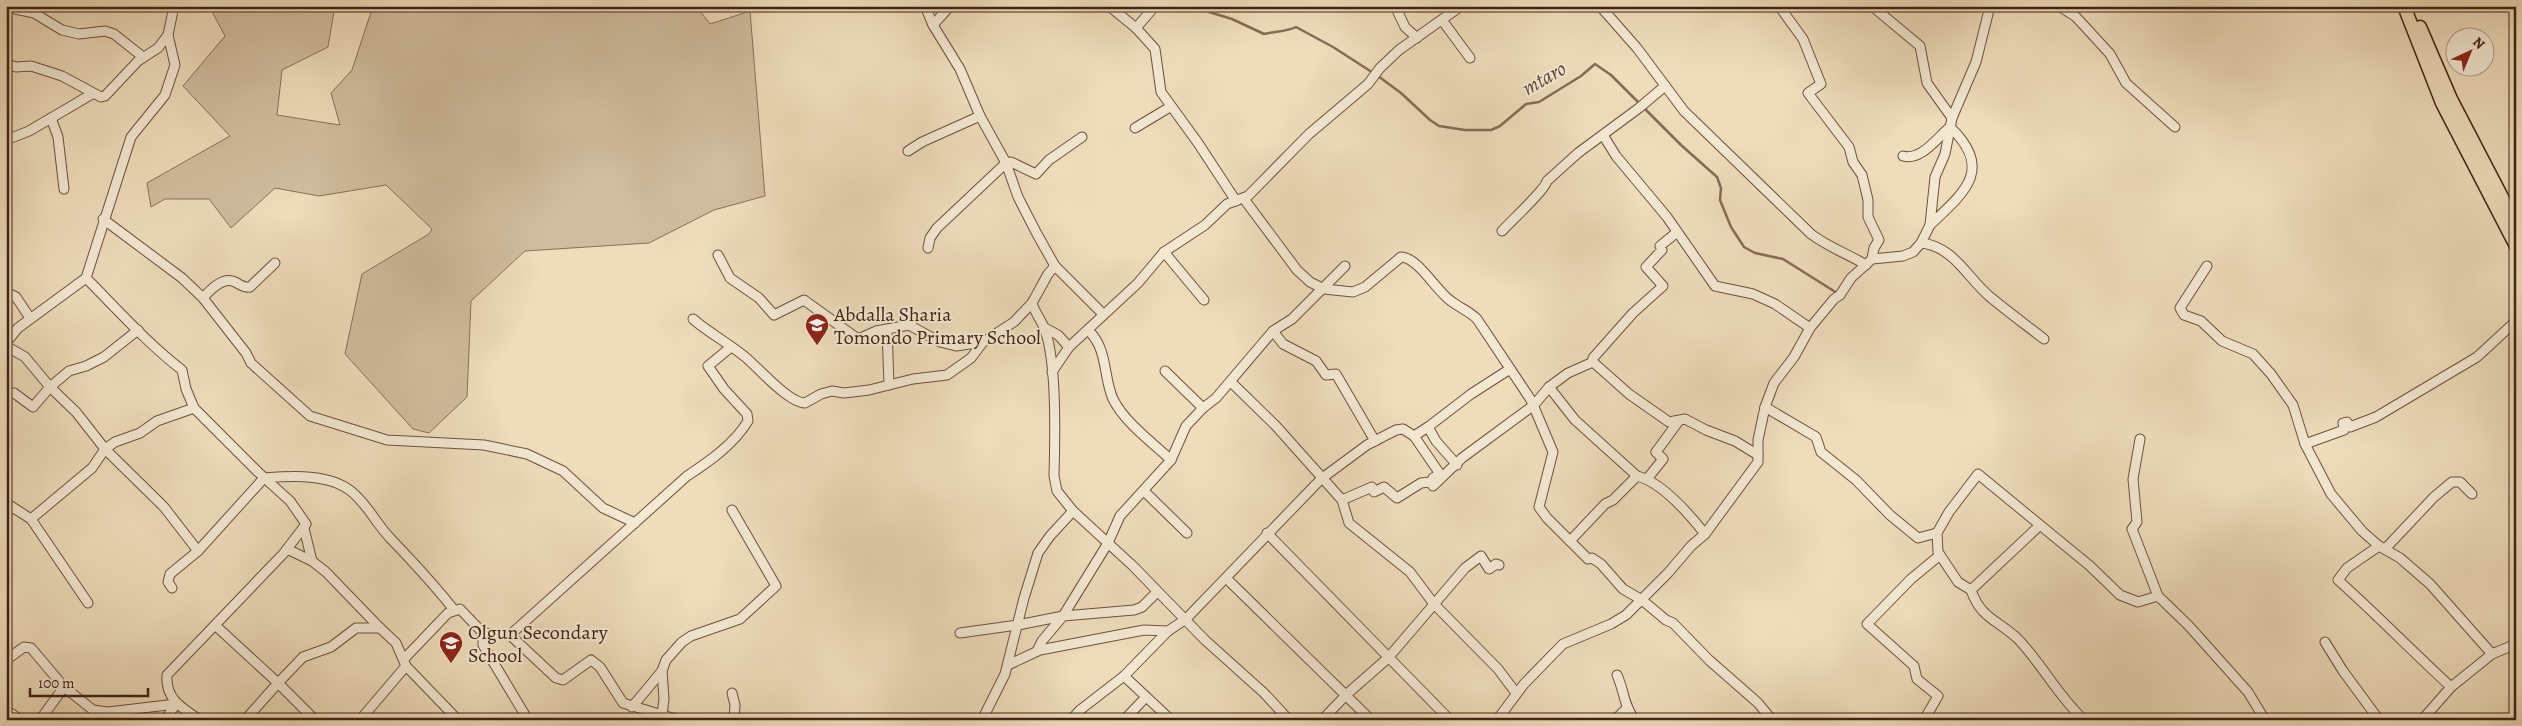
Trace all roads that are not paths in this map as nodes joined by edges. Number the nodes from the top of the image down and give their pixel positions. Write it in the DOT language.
graph roads {
  1 [pos="174,6"];
  2 [pos="925,6"];
  3 [pos="950,6"];
  4 [pos="1109,6"];
  5 [pos="1155,6"];
  6 [pos="1395,6"];
  7 [pos="1461,6"];
  8 [pos="1600,6"];
  9 [pos="1779,6"];
  10 [pos="1872,6"];
  11 [pos="1989,6"];
  12 [pos="2058,6"];
  13 [pos="2404,6"];
  14 [pos="2412,6"];
  15 [pos="13,8"];
  16 [pos="1442,20"];
  17 [pos="933,25"];
  18 [pos="1136,28"];
  19 [pos="168,35"];
  20 [pos="1417,38"];
  21 [pos="144,57"];
  22 [pos="1470,58"];
  23 [pos="6,64"];
  24 [pos="1664,86"];
  25 [pos="92,94"];
  26 [pos="1170,107"];
  27 [pos="980,116"];
  28 [pos="51,118"];
  29 [pos="1951,123"];
  30 [pos="1135,128"];
  31 [pos="2174,128"];
  32 [pos="1603,134"];
  33 [pos="1082,137"];
  34 [pos="6,140"];
  35 [pos="908,151"];
  36 [pos="1903,156"];
  37 [pos="1006,163"];
  38 [pos="64,189"];
  39 [pos="1240,200"];
  40 [pos="103,219"];
  41 [pos="2516,224"];
  42 [pos="1930,225"];
  43 [pos="1502,231"];
  44 [pos="1676,233"];
  45 [pos="1921,243"];
  46 [pos="2516,246"];
  47 [pos="928,248"];
  48 [pos="1164,252"];
  49 [pos="718,255"];
  50 [pos="1869,262"];
  51 [pos="275,263"];
  52 [pos="1055,266"];
  53 [pos="1345,266"];
  54 [pos="2207,266"];
  55 [pos="86,278"];
  56 [pos="1324,289"];
  57 [pos="6,292"];
  58 [pos="203,298"];
  59 [pos="1204,300"];
  60 [pos="1032,303"];
  61 [pos="1103,314"];
  62 [pos="30,318"];
  63 [pos="693,318"];
  64 [pos="2516,321"];
  65 [pos="1045,328"];
  66 [pos="1810,328"];
  67 [pos="887,329"];
  68 [pos="138,330"];
  69 [pos="1088,331"];
  70 [pos="1273,331"];
  71 [pos="2044,339"];
  72 [pos="983,342"];
  73 [pos="6,344"];
  74 [pos="731,347"];
  75 [pos="1070,347"];
  76 [pos="1593,362"];
  77 [pos="1510,369"];
  78 [pos="1165,371"];
  79 [pos="1052,372"];
  80 [pos="1230,382"];
  81 [pos="888,385"];
  82 [pos="50,387"];
  83 [pos="1549,387"];
  84 [pos="14,393"];
  85 [pos="1534,405"];
  86 [pos="1765,406"];
  87 [pos="194,408"];
  88 [pos="1203,408"];
  89 [pos="1678,422"];
  90 [pos="1428,427"];
  91 [pos="1414,436"];
  92 [pos="2140,439"];
  93 [pos="1375,441"];
  94 [pos="2305,444"];
  95 [pos="106,449"];
  96 [pos="1758,455"];
  97 [pos="1171,460"];
  98 [pos="1456,465"];
  99 [pos="1637,476"];
  100 [pos="264,478"];
  101 [pos="1647,478"];
  102 [pos="1321,479"];
  103 [pos="1421,484"];
  104 [pos="1144,491"];
  105 [pos="2472,494"];
  106 [pos="1342,500"];
  107 [pos="6,503"];
  108 [pos="732,510"];
  109 [pos="1074,511"];
  110 [pos="31,519"];
  111 [pos="635,523"];
  112 [pos="2038,526"];
  113 [pos="304,528"];
  114 [pos="1187,533"];
  115 [pos="1267,533"];
  116 [pos="1937,533"];
  117 [pos="1705,534"];
  118 [pos="1570,541"];
  119 [pos="1108,543"];
  120 [pos="2382,547"];
  121 [pos="287,549"];
  122 [pos="198,551"];
  123 [pos="1940,555"];
  124 [pos="312,561"];
  125 [pos="1499,565"];
  126 [pos="1226,578"];
  127 [pos="172,588"];
  128 [pos="1971,590"];
  129 [pos="1157,592"];
  130 [pos="2158,596"];
  131 [pos="1642,600"];
  132 [pos="88,603"];
  133 [pos="1434,604"];
  134 [pos="454,610"];
  135 [pos="1063,616"];
  136 [pos="1186,619"];
  137 [pos="1018,625"];
  138 [pos="216,626"];
  139 [pos="380,628"];
  140 [pos="1168,631"];
  141 [pos="483,633"];
  142 [pos="960,633"];
  143 [pos="510,635"];
  144 [pos="2325,642"];
  145 [pos="2516,644"];
  146 [pos="1038,651"];
  147 [pos="2492,654"];
  148 [pos="1388,658"];
  149 [pos="6,660"];
  150 [pos="405,663"];
  151 [pos="1008,665"];
  152 [pos="662,671"];
  153 [pos="1617,675"];
  154 [pos="1124,676"];
  155 [pos="278,683"];
  156 [pos="64,687"];
  157 [pos="2451,687"];
  158 [pos="732,693"];
  159 [pos="1516,693"];
  160 [pos="1346,694"];
  161 [pos="1146,696"];
  162 [pos="176,704"];
  163 [pos="632,707"];
  164 [pos="1626,709"];
  165 [pos="6,710"];
  166 [pos="656,716"];
  167 [pos="527,719"];
  168 [pos="2264,719"];
  169 [pos="21,720"];
  170 [pos="40,720"];
  171 [pos="165,720"];
  172 [pos="200,720"];
  173 [pos="245,720"];
  174 [pos="315,720"];
  175 [pos="360,720"];
  176 [pos="458,720"];
  177 [pos="679,720"];
  178 [pos="734,720"];
  179 [pos="982,720"];
  180 [pos="1070,720"];
  181 [pos="1124,720"];
  182 [pos="1170,720"];
  183 [pos="1289,720"];
  184 [pos="1322,720"];
  185 [pos="1371,720"];
  186 [pos="1450,720"];
  187 [pos="1497,720"];
  188 [pos="1615,720"];
  189 [pos="1635,720"];
  190 [pos="1772,720"];
  191 [pos="1924,720"];
  192 [pos="2084,720"];
  193 [pos="2380,720"];
  194 [pos="2422,720"];
  1 -- 19 [label="street"];
  2 -- 17 [label="street"];
  3 -- 17 [label="street"];
  4 -- 18 [label="street"];
  5 -- 18 [label="street"];
  6 -- 20 [label="street"];
  7 -- 16 [label="street"];
  8 -- 24 [label="street"];
  9 -- 50 [label="street"];
  10 -- 29 [label="street"];
  11 -- 29 [label="street"];
  12 -- 31 [label="street"];
  13 -- 46 [label="main road"];
  14 -- 41 [label="main road"];
  15 -- 21 [label="street"];
  16 -- 20 [label="street"];
  16 -- 22 [label="street"];
  17 -- 27 [label="street"];
  18 -- 26 [label="street"];
  19 -- 21 [label="street"];
  19 -- 40 [label="street"];
  20 -- 39 [label="street"];
  21 -- 25 [label="street"];
  23 -- 25 [label="street"];
  24 -- 32 [label="street"];
  24 -- 50 [label="street"];
  25 -- 28 [label="street"];
  26 -- 30 [label="street"];
  26 -- 39 [label="street"];
  27 -- 35 [label="street"];
  27 -- 37 [label="street"];
  28 -- 34 [label="street"];
  28 -- 38 [label="street"];
  29 -- 36 [label="street"];
  29 -- 42 [label="street"];
  29 -- 42 [label="street"];
  32 -- 43 [label="street"];
  32 -- 44 [label="street"];
  33 -- 37 [label="street"];
  37 -- 47 [label="street"];
  37 -- 52 [label="street"];
  39 -- 48 [label="street"];
  39 -- 56 [label="street"];
  40 -- 55 [label="street"];
  40 -- 58 [label="street"];
  42 -- 45 [label="street"];
  44 -- 66 [label="street"];
  44 -- 76 [label="street"];
  45 -- 50 [label="street"];
  45 -- 71 [label="street"];
  48 -- 59 [label="street"];
  48 -- 61 [label="street"];
  49 -- 67 [label="street"];
  50 -- 66 [label="street"];
  51 -- 58 [label="street"];
  52 -- 60 [label="street"];
  52 -- 61 [label="street"];
  53 -- 56 [label="street"];
  54 -- 94 [label="street"];
  55 -- 62 [label="street"];
  55 -- 68 [label="street"];
  56 -- 70 [label="street"];
  56 -- 77 [label="street"];
  57 -- 62 [label="street"];
  58 -- 111 [label="street"];
  60 -- 65 [label="street"];
  60 -- 72 [label="street"];
  61 -- 69 [label="street"];
  62 -- 73 [label="street"];
  63 -- 74 [label="street"];
  64 -- 94 [label="street"];
  65 -- 75 [label="street"];
  65 -- 79 [label="street"];
  66 -- 86 [label="street"];
  67 -- 72 [label="street"];
  67 -- 81 [label="street"];
  68 -- 82 [label="street"];
  68 -- 87 [label="street"];
  69 -- 75 [label="street"];
  69 -- 97 [label="street"];
  70 -- 80 [label="street"];
  70 -- 93 [label="street"];
  72 -- 81 [label="street"];
  73 -- 82 [label="street"];
  74 -- 81 [label="street"];
  74 -- 111 [label="street"];
  75 -- 79 [label="street"];
  76 -- 83 [label="street"];
  76 -- 89 [label="street"];
  77 -- 85 [label="street"];
  77 -- 90 [label="street"];
  78 -- 88 [label="street"];
  79 -- 109 [label="street"];
  80 -- 88 [label="street"];
  80 -- 102 [label="street"];
  82 -- 84 [label="street"];
  82 -- 95 [label="street"];
  83 -- 85 [label="street"];
  83 -- 99 [label="street"];
  85 -- 98 [label="street"];
  85 -- 118 [label="street"];
  86 -- 96 [label="street"];
  86 -- 116 [label="street"];
  87 -- 95 [label="street"];
  87 -- 100 [label="street"];
  88 -- 97 [label="street"];
  89 -- 96 [label="street"];
  89 -- 101 [label="street"];
  90 -- 91 [label="street"];
  90 -- 98 [label="street"];
  91 -- 93 [label="street"];
  91 -- 103 [label="street"];
  92 -- 130 [label="street"];
  93 -- 102 [label="street"];
  94 -- 120 [label="street"];
  95 -- 110 [label="street"];
  95 -- 122 [label="street"];
  96 -- 117 [label="street"];
  97 -- 104 [label="street"];
  98 -- 103 [label="street"];
  99 -- 101 [label="street"];
  99 -- 118 [label="street"];
  100 -- 113 [label="street"];
  100 -- 122 [label="street"];
  100 -- 134 [label="street"];
  101 -- 117 [label="street"];
  102 -- 106 [label="street"];
  102 -- 115 [label="street"];
  103 -- 106 [label="street"];
  104 -- 114 [label="street"];
  104 -- 119 [label="street"];
  105 -- 120 [label="street"];
  106 -- 133 [label="street"];
  107 -- 110 [label="street"];
  108 -- 152 [label="street"];
  109 -- 119 [label="street"];
  109 -- 137 [label="street"];
  110 -- 132 [label="street"];
  111 -- 143 [label="street"];
  112 -- 116 [label="street"];
  112 -- 128 [label="street"];
  112 -- 130 [label="street"];
  113 -- 121 [label="street"];
  113 -- 124 [label="street"];
  115 -- 126 [label="street"];
  115 -- 148 [label="street"];
  116 -- 123 [label="street"];
  117 -- 131 [label="street"];
  118 -- 131 [label="street"];
  119 -- 129 [label="street"];
  119 -- 135 [label="street"];
  120 -- 147 [label="street"];
  120 -- 157 [label="street"];
  121 -- 124 [label="street"];
  121 -- 138 [label="street"];
  122 -- 127 [label="street"];
  123 -- 128 [label="street"];
  123 -- 191 [label="street"];
  124 -- 139 [label="street"];
  125 -- 133 [label="street"];
  126 -- 136 [label="street"];
  126 -- 160 [label="street"];
  128 -- 192 [label="street"];
  129 -- 135 [label="street"];
  129 -- 136 [label="street"];
  130 -- 168 [label="street"];
  131 -- 159 [label="street"];
  131 -- 190 [label="street"];
  133 -- 148 [label="street"];
  133 -- 159 [label="street"];
  134 -- 141 [label="street"];
  134 -- 150 [label="street"];
  135 -- 137 [label="street"];
  135 -- 146 [label="street"];
  136 -- 140 [label="street"];
  136 -- 183 [label="street"];
  137 -- 142 [label="street"];
  137 -- 151 [label="street"];
  138 -- 155 [label="street"];
  138 -- 162 [label="street"];
  139 -- 150 [label="street"];
  139 -- 155 [label="street"];
  140 -- 146 [label="street"];
  140 -- 154 [label="street"];
  141 -- 143 [label="street"];
  141 -- 167 [label="street"];
  143 -- 163 [label="street"];
  144 -- 193 [label="street"];
  145 -- 147 [label="street"];
  146 -- 151 [label="street"];
  147 -- 157 [label="street"];
  148 -- 160 [label="street"];
  148 -- 186 [label="street"];
  149 -- 156 [label="street"];
  150 -- 175 [label="street"];
  150 -- 176 [label="street"];
  151 -- 179 [label="street"];
  152 -- 163 [label="street"];
  152 -- 166 [label="street"];
  153 -- 164 [label="street"];
  154 -- 161 [label="street"];
  154 -- 180 [label="street"];
  155 -- 173 [label="street"];
  155 -- 174 [label="street"];
  156 -- 162 [label="street"];
  156 -- 170 [label="street"];
  157 -- 194 [label="street"];
  158 -- 178 [label="street"];
  159 -- 187 [label="street"];
  160 -- 184 [label="street"];
  160 -- 185 [label="street"];
  161 -- 181 [label="street"];
  161 -- 182 [label="street"];
  162 -- 171 [label="street"];
  162 -- 172 [label="street"];
  163 -- 166 [label="street"];
  164 -- 188 [label="street"];
  164 -- 189 [label="street"];
  165 -- 169 [label="street"];
  166 -- 177 [label="street"];
}
